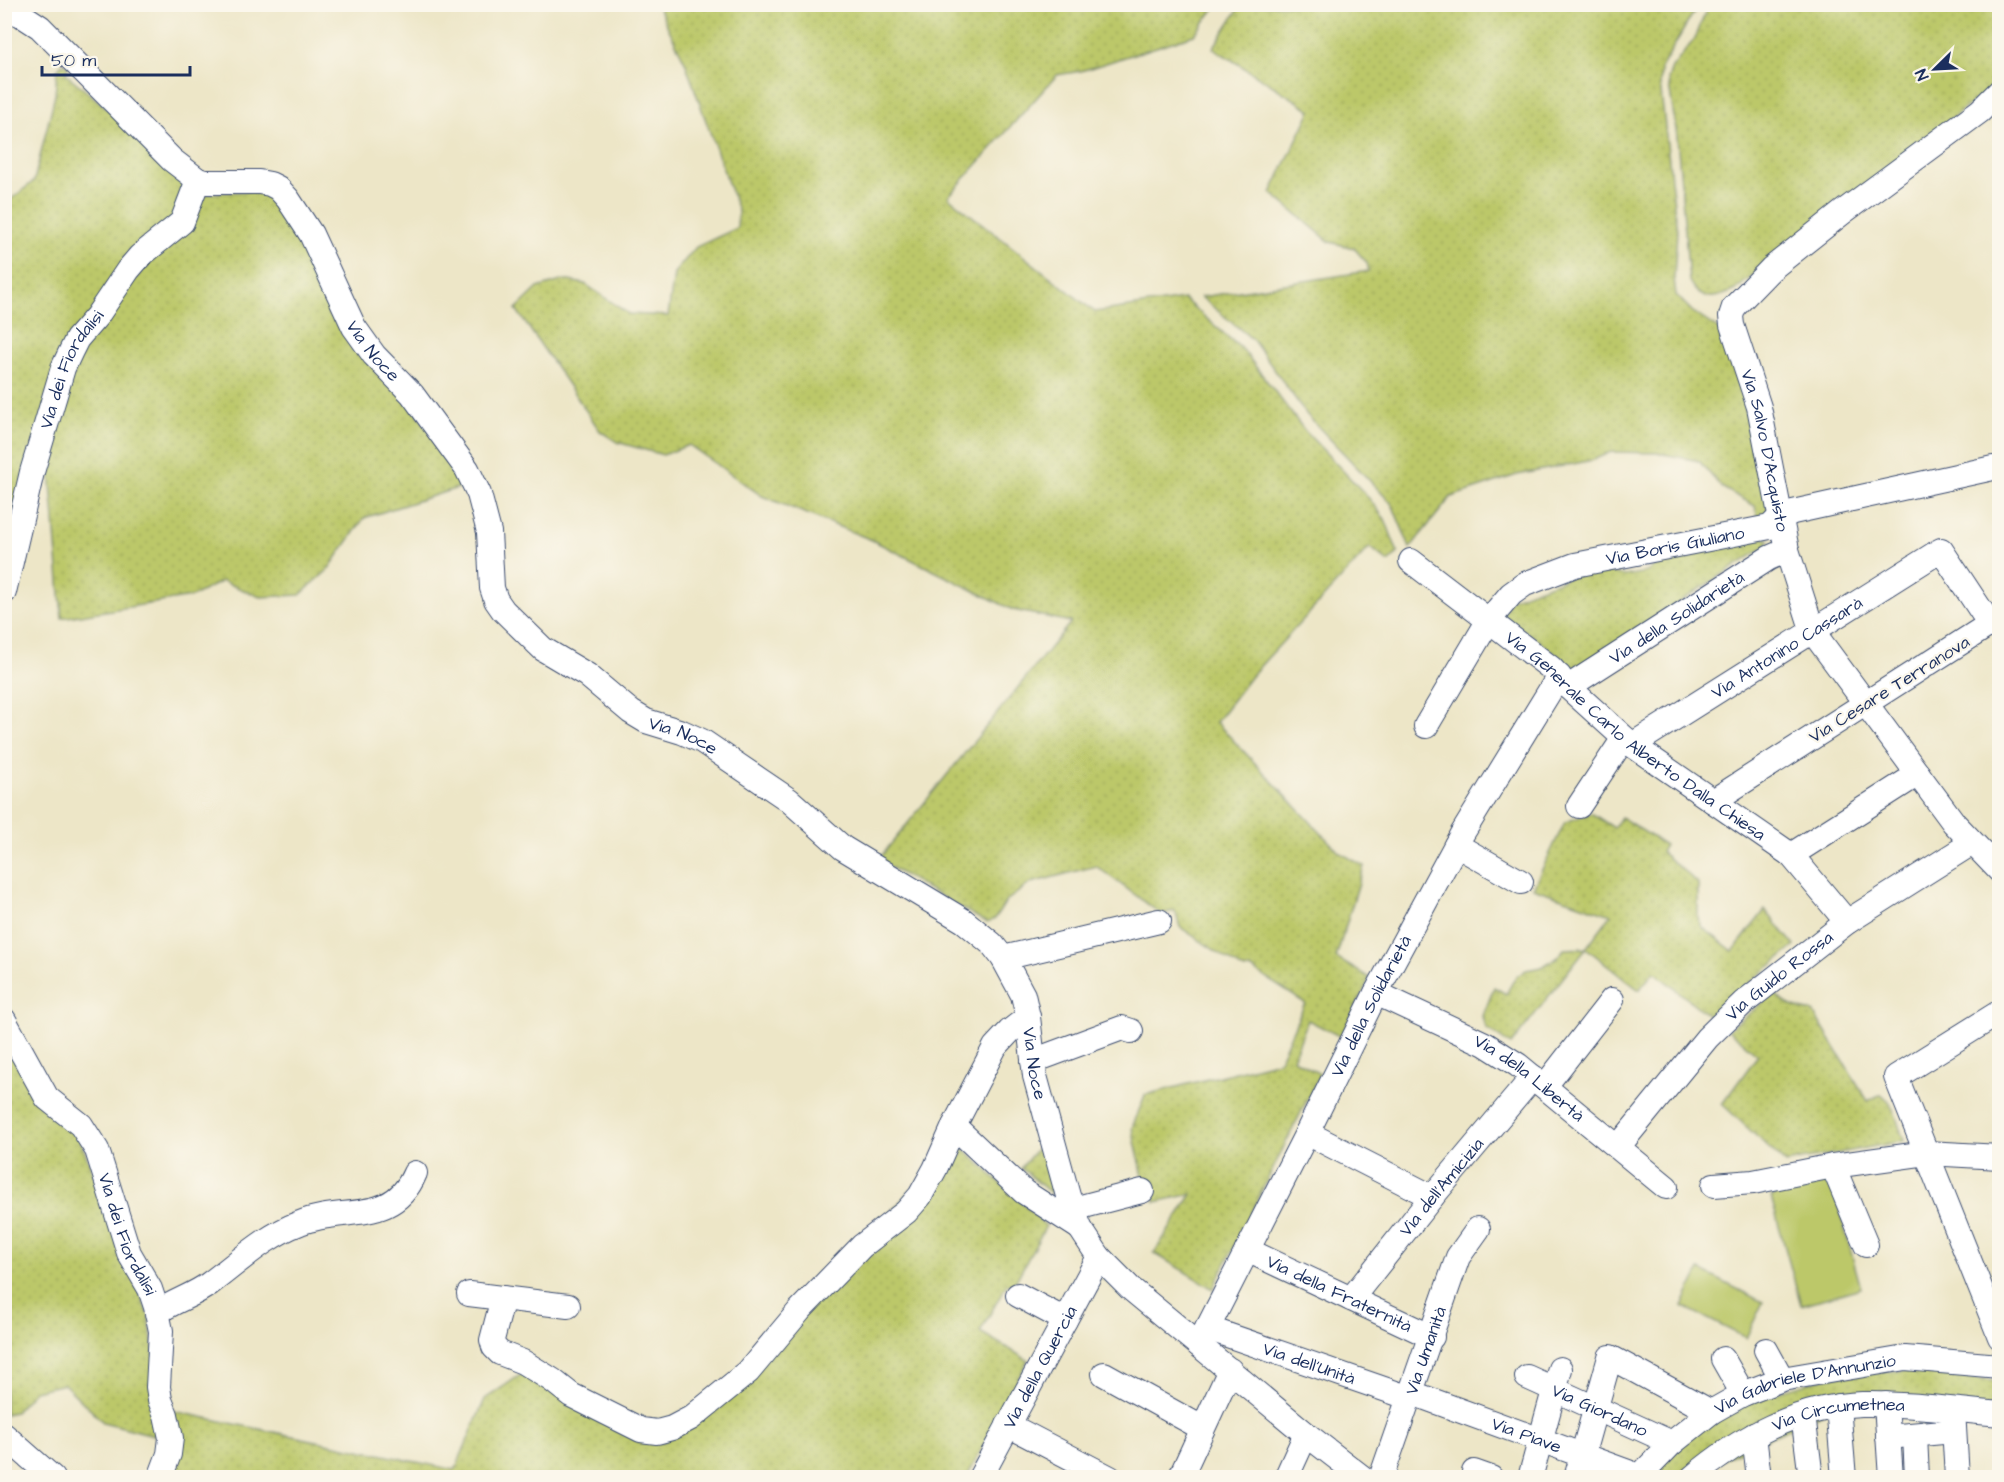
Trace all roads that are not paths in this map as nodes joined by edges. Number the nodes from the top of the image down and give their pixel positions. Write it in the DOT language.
graph roads {
  1 [pos="4,9"];
  2 [pos="2000,91"];
  3 [pos="198,180"];
  4 [pos="1993,468"];
  5 [pos="1779,518"];
  6 [pos="1787,550"];
  7 [pos="1941,550"];
  8 [pos="1412,561"];
  9 [pos="4,592"];
  10 [pos="1489,620"];
  11 [pos="1813,632"];
  12 [pos="1564,682"];
  13 [pos="1866,704"];
  14 [pos="1426,726"];
  15 [pos="1628,742"];
  16 [pos="1918,774"];
  17 [pos="1713,801"];
  18 [pos="1579,806"];
  19 [pos="1972,843"];
  20 [pos="1456,845"];
  21 [pos="1791,855"];
  22 [pos="2000,871"];
  23 [pos="1521,882"];
  24 [pos="1159,921"];
  25 [pos="1847,922"];
  26 [pos="1003,958"];
  27 [pos="1376,993"];
  28 [pos="1612,1000"];
  29 [pos="2000,1012"];
  30 [pos="1028,1017"];
  31 [pos="4,1020"];
  32 [pos="1131,1031"];
  33 [pos="1033,1061"];
  34 [pos="1539,1082"];
  35 [pos="954,1126"];
  36 [pos="1307,1133"];
  37 [pos="1618,1147"];
  38 [pos="1927,1154"];
  39 [pos="2000,1157"];
  40 [pos="1833,1166"];
  41 [pos="415,1173"];
  42 [pos="1714,1185"];
  43 [pos="1666,1187"];
  44 [pos="1142,1191"];
  45 [pos="1432,1197"];
  46 [pos="1077,1218"];
  47 [pos="1478,1229"];
  48 [pos="1866,1245"];
  49 [pos="1246,1250"];
  50 [pos="1099,1257"];
  51 [pos="470,1294"];
  52 [pos="1018,1295"];
  53 [pos="503,1298"];
  54 [pos="1351,1299"];
  55 [pos="568,1306"];
  56 [pos="157,1313"];
  57 [pos="1065,1320"];
  58 [pos="1203,1337"];
  59 [pos="1432,1337"];
  60 [pos="2000,1337"];
  61 [pos="1766,1350"];
  62 [pos="1723,1359"];
  63 [pos="2000,1366"];
  64 [pos="1230,1371"];
  65 [pos="1104,1374"];
  66 [pos="1527,1377"];
  67 [pos="1557,1379"];
  68 [pos="1782,1379"];
  69 [pos="1743,1394"];
  70 [pos="1411,1395"];
  71 [pos="1886,1404"];
  72 [pos="1838,1406"];
  73 [pos="1595,1408"];
  74 [pos="1711,1412"];
  75 [pos="2000,1414"];
  76 [pos="1803,1415"];
  77 [pos="1954,1421"];
  78 [pos="1008,1425"];
  79 [pos="1202,1428"];
  80 [pos="1306,1434"];
  81 [pos="4,1435"];
  82 [pos="1754,1435"];
  83 [pos="1915,1435"];
  84 [pos="1888,1437"];
  85 [pos="1540,1440"];
  86 [pos="1672,1443"];
  87 [pos="1579,1466"];
  88 [pos="1712,1470"];
  89 [pos="1639,1477"];
  90 [pos="53,1478"];
  91 [pos="160,1478"];
  92 [pos="980,1478"];
  93 [pos="1110,1478"];
  94 [pos="1180,1478"];
  95 [pos="1286,1478"];
  96 [pos="1363,1478"];
  97 [pos="1381,1478"];
  98 [pos="1530,1478"];
  99 [pos="1692,1478"];
  100 [pos="1759,1478"];
  101 [pos="1811,1478"];
  102 [pos="1844,1478"];
  103 [pos="1891,1478"];
  104 [pos="1917,1478"];
  105 [pos="1957,1478"];
  1 -- 3 [label="street"];
  2 -- 5 [label="street, Via Salvo D'Acquisto"];
  3 -- 9 [label="street, Via dei Fiordalisi"];
  3 -- 26 [label="street, Via Noce"];
  4 -- 5 [label="street, Via Boris Giuliano"];
  5 -- 6 [label="street, Via Salvo D'Acquisto"];
  5 -- 10 [label="street, Via Boris Giuliano"];
  6 -- 11 [label="street, Via Salvo D'Acquisto"];
  6 -- 12 [label="street, Via della Solidarietà"];
  7 -- 11 [label="street, Via Antonino Cassarà"];
  7 -- 13 [label="street, Via Cesare Terranova"];
  8 -- 10 [label="street, Via Generale Carlo Alberto Dalla Chiesa"];
  10 -- 12 [label="street, Via Generale Carlo Alberto Dalla Chiesa"];
  10 -- 14 [label="street, Via Boris Giuliano"];
  11 -- 13 [label="street, Via Salvo D'Acquisto"];
  11 -- 15 [label="street, Via Antonino Cassarà"];
  12 -- 15 [label="street, Via Generale Carlo Alberto Dalla Chiesa"];
  12 -- 20 [label="street, Via della Solidarietà"];
  13 -- 16 [label="street, Via Salvo D'Acquisto"];
  13 -- 17 [label="street, Via Cesare Terranova"];
  15 -- 17 [label="street, Via Generale Carlo Alberto Dalla Chiesa"];
  15 -- 18 [label="street, Via Antonino Cassarà"];
  16 -- 19 [label="street, Via Salvo D'Acquisto"];
  16 -- 21 [label="street"];
  17 -- 21 [label="street, Via Generale Carlo Alberto Dalla Chiesa"];
  19 -- 22 [label="street, Via Salvo D'Acquisto"];
  19 -- 25 [label="street, Via Guido Rossa"];
  20 -- 23 [label="street"];
  20 -- 27 [label="street, Via della Solidarietà"];
  21 -- 25 [label="street, Via Generale Carlo Alberto Dalla Chiesa"];
  24 -- 26 [label="street"];
  25 -- 37 [label="street, Via Guido Rossa"];
  26 -- 30 [label="street, Via Noce"];
  27 -- 34 [label="street, Via della Libertà"];
  27 -- 36 [label="street, Via della Solidarietà"];
  28 -- 34 [label="street, Via dell'Amicizia"];
  29 -- 38 [label="street"];
  30 -- 33 [label="street, Via Noce"];
  30 -- 35 [label="street"];
  31 -- 56 [label="street, Via dei Fiordalisi"];
  32 -- 33 [label="street"];
  33 -- 46 [label="street, Via Noce"];
  34 -- 37 [label="street, Via della Libertà"];
  34 -- 45 [label="street, Via dell'Amicizia"];
  35 -- 46 [label="street"];
  35 -- 53 [label="street"];
  36 -- 45 [label="street"];
  36 -- 49 [label="street, Via della Solidarietà"];
  37 -- 43 [label="street, Via della Libertà"];
  38 -- 39 [label="street"];
  38 -- 40 [label="street"];
  38 -- 60 [label="street"];
  40 -- 42 [label="street"];
  40 -- 48 [label="street"];
  41 -- 56 [label="street"];
  44 -- 46 [label="street"];
  45 -- 54 [label="street, Via dell'Amicizia"];
  46 -- 50 [label="street, Via Noce"];
  47 -- 59 [label="street, Via Umanità"];
  49 -- 54 [label="street, Via della Fraternità"];
  49 -- 58 [label="street, Via della Solidarietà"];
  50 -- 57 [label="street, Via della Quercia"];
  50 -- 58 [label="street, Via Noce"];
  51 -- 53 [label="street"];
  52 -- 57 [label="street"];
  53 -- 55 [label="street"];
  54 -- 59 [label="street, Via della Fraternità"];
  56 -- 91 [label="street, Via dei Fiordalisi"];
  57 -- 78 [label="street, Via della Quercia"];
  58 -- 64 [label="street, Via Noce"];
  58 -- 70 [label="street, Via dell'Unità"];
  59 -- 70 [label="street, Via Umanità"];
  61 -- 68 [label="street"];
  62 -- 69 [label="street"];
  63 -- 68 [label="street, Via Gabriele D'Annunzio"];
  64 -- 79 [label="street"];
  64 -- 80 [label="street, Via Noce"];
  65 -- 79 [label="street"];
  66 -- 67 [label="street, Via Giordano"];
  67 -- 73 [label="street, Via Giordano"];
  67 -- 85 [label="street"];
  68 -- 69 [label="street, Via Gabriele D'Annunzio"];
  69 -- 74 [label="street, Via Gabriele D'Annunzio"];
  70 -- 85 [label="street, Via Piave"];
  70 -- 97 [label="street, Via Umanità"];
  71 -- 72 [label="street, Via Circumetnea"];
  71 -- 77 [label="street, Via Circumetnea"];
  71 -- 84 [label="street"];
  72 -- 76 [label="street, Via Circumetnea"];
  72 -- 102 [label="street"];
  73 -- 74 [label="street"];
  73 -- 86 [label="street, Via Giordano"];
  73 -- 87 [label="street"];
  74 -- 86 [label="street, Via Gabriele D'Annunzio"];
  75 -- 77 [label="street, Via Circumetnea"];
  76 -- 82 [label="street, Via Circumetnea"];
  76 -- 101 [label="street"];
  77 -- 83 [label="street"];
  77 -- 105 [label="street"];
  78 -- 92 [label="street, Via della Quercia"];
  78 -- 93 [label="street"];
  79 -- 94 [label="street"];
  80 -- 95 [label="street"];
  80 -- 96 [label="street, Via Noce"];
  81 -- 90 [label="street"];
  82 -- 88 [label="street, Via Circumetnea"];
  82 -- 100 [label="street"];
  83 -- 84 [label="street"];
  83 -- 104 [label="street"];
  84 -- 103 [label="street"];
  85 -- 87 [label="street, Via Piave"];
  85 -- 98 [label="street"];
  86 -- 89 [label="street, Via Gabriele D'Annunzio"];
  87 -- 89 [label="street, Via Piave"];
  88 -- 99 [label="street, Via Circumetnea"];
}
